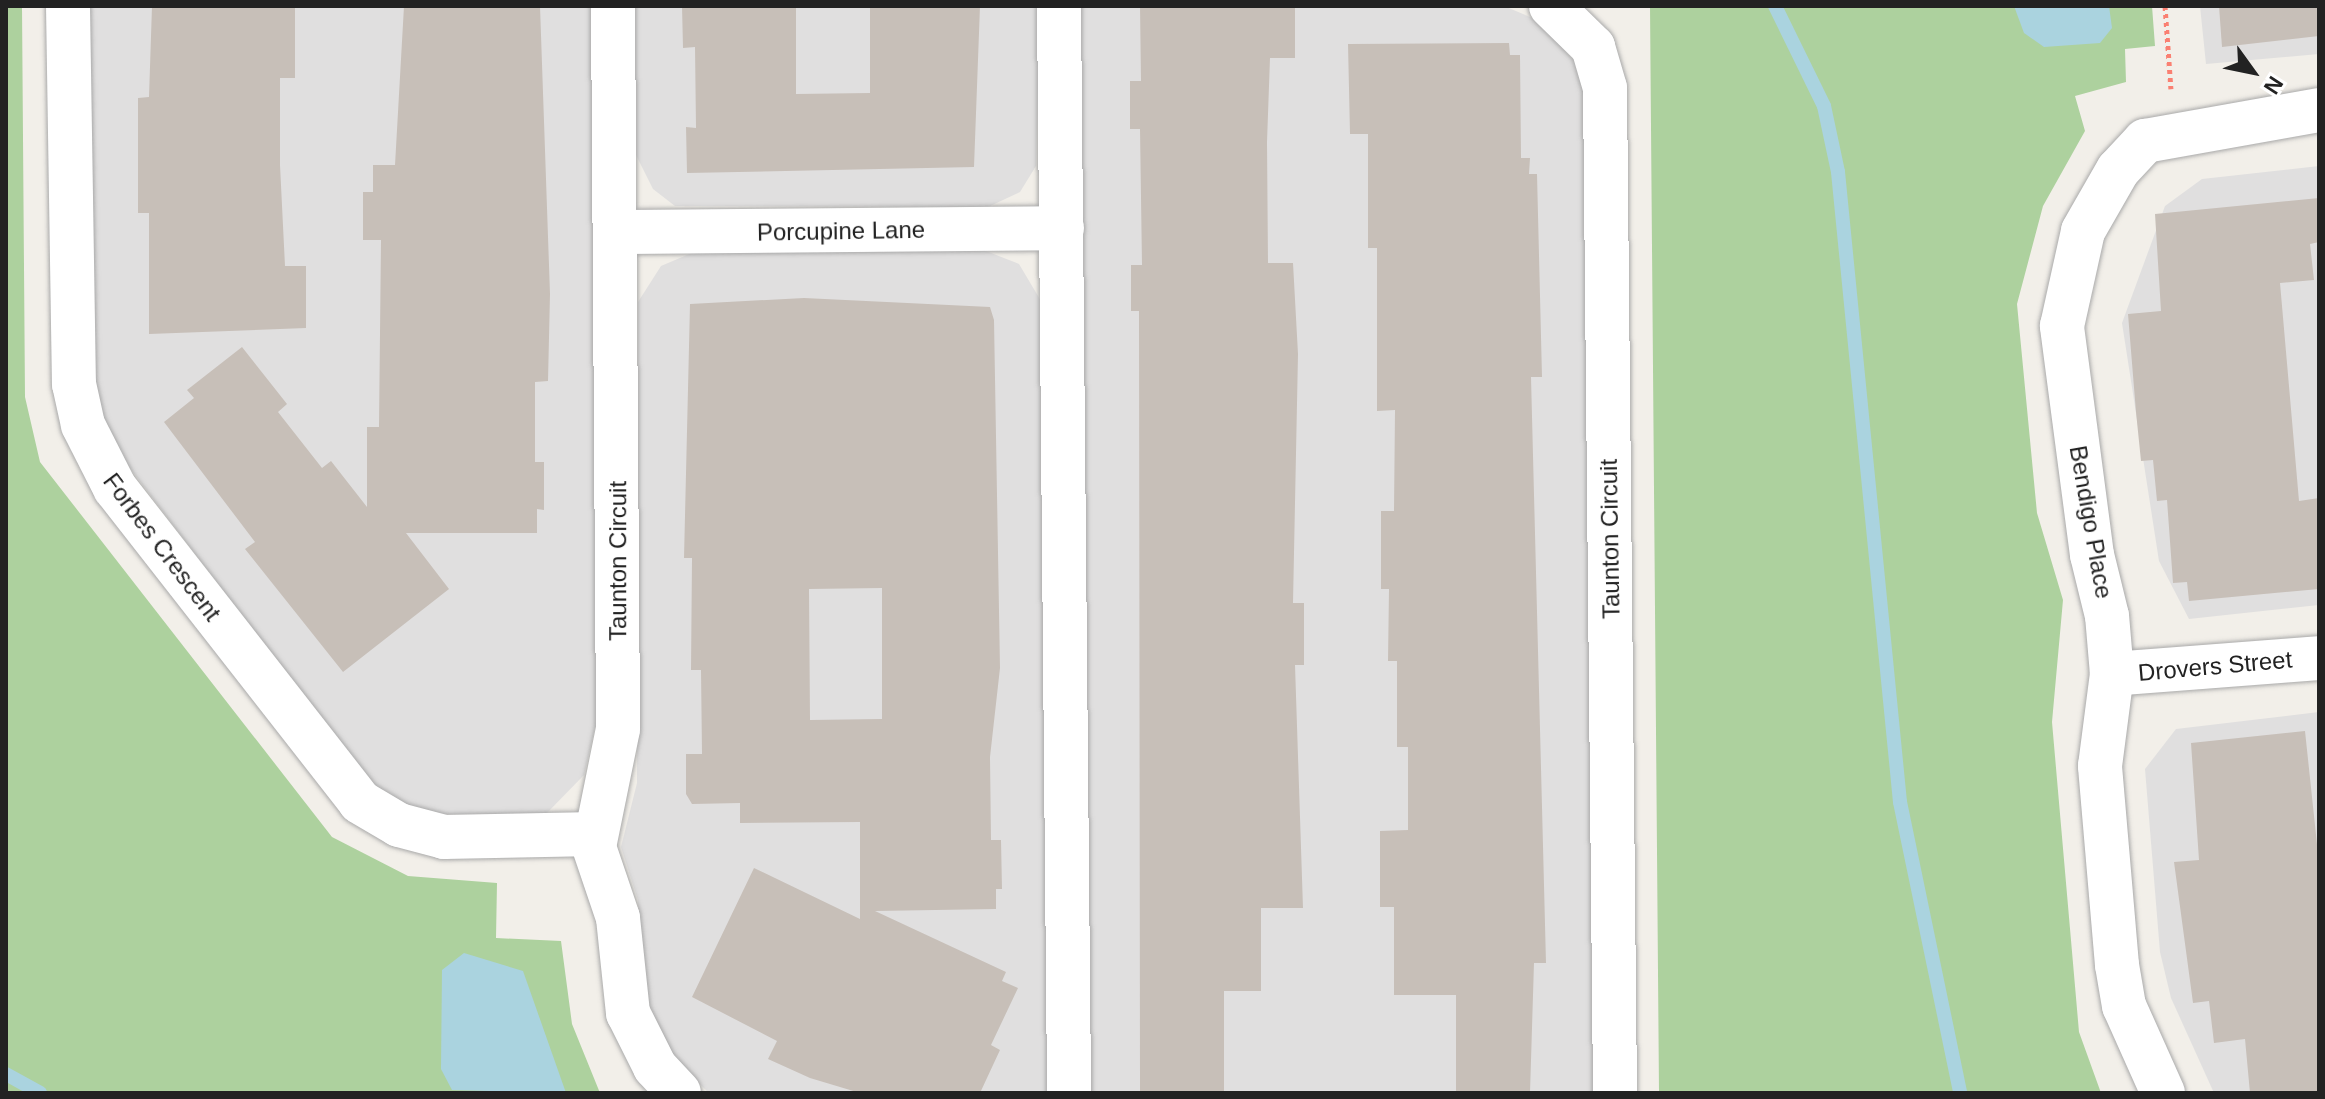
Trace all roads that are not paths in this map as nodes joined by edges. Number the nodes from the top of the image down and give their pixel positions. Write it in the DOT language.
graph roads {
  1 [pos="68,6"];
  2 [pos="613,6"];
  3 [pos="1059,6"];
  4 [pos="1551,6"];
  5 [pos="2319,110"];
  6 [pos="1062,228"];
  7 [pos="619,232"];
  8 [pos="2319,658"];
  9 [pos="2112,674"];
  10 [pos="596,834"];
  11 [pos="679,1093"];
  12 [pos="1069,1093"];
  13 [pos="1615,1093"];
  14 [pos="2163,1093"];
  1 -- 10 [label="street, Forbes Crescent"];
  2 -- 7 [label="street, Taunton Circuit"];
  3 -- 6 [label="street"];
  4 -- 13 [label="street, Taunton Circuit"];
  5 -- 9 [label="street, Bendigo Place"];
  6 -- 7 [label="street, Porcupine Lane"];
  6 -- 12 [label="street"];
  7 -- 10 [label="street, Taunton Circuit"];
  8 -- 9 [label="street, Drovers Street"];
  9 -- 14 [label="street, Bendigo Place"];
  10 -- 11 [label="street, Taunton Circuit"];
}
